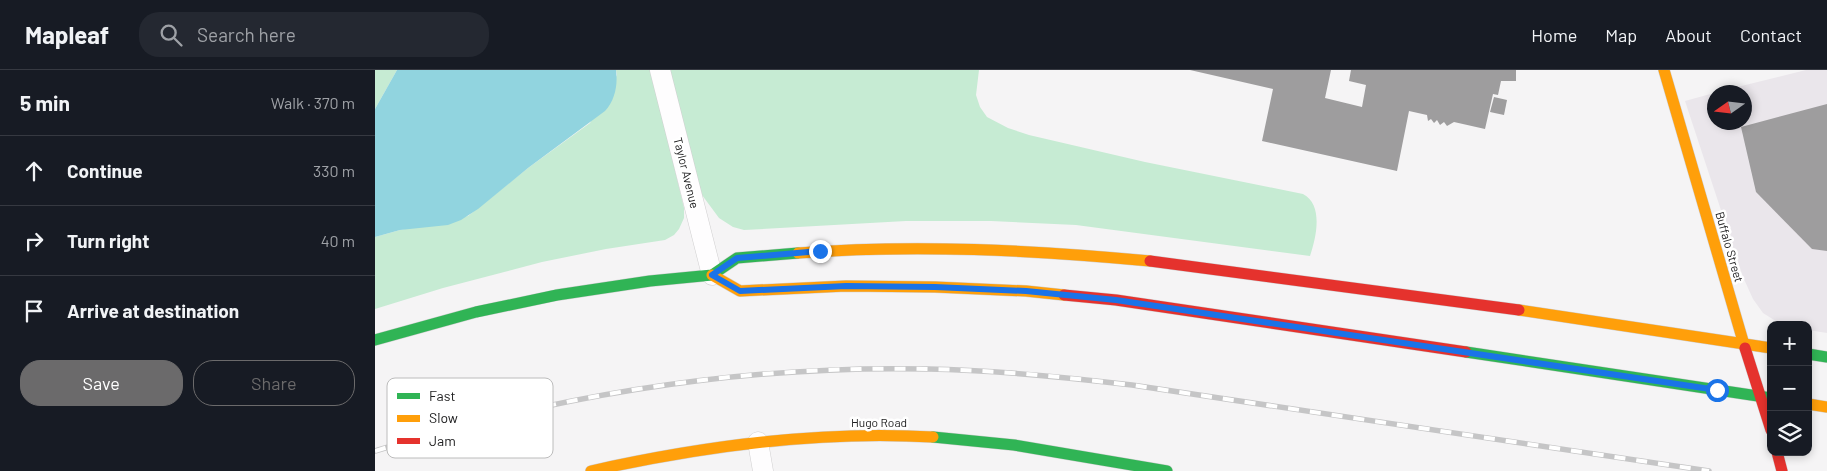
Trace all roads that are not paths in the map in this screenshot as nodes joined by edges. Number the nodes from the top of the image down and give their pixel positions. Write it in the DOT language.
graph roads {
  1 [pos="660,70"];
  2 [pos="1664,70"];
  3 [pos="712,275"];
  4 [pos="375,340"];
  5 [pos="1743,344"];
  6 [pos="1767,347"];
  7 [pos="1812,355"];
  8 [pos="1827,357"];
  9 [pos="1765,397"];
  10 [pos="1812,405"];
  11 [pos="1827,407"];
  12 [pos="1768,411"];
  13 [pos="758,442"];
  14 [pos="1778,456"];
  15 [pos="591,471"];
  16 [pos="763,471"];
  17 [pos="1167,471"];
  18 [pos="1782,471"];
  1 -- 3 [label="street, Taylor Avenue"];
  2 -- 5 [label="main road, Buffalo Street"];
  3 -- 4 [label="main road"];
  3 -- 5 [label="main road"];
  3 -- 9 [label="main road"];
  5 -- 6 [label="main road"];
  5 -- 9 [label="main road, Buffalo Street"];
  7 -- 8 [label="main road"];
  9 -- 12 [label="main road, Buffalo Street"];
  10 -- 11 [label="main road"];
  13 -- 15 [label="main road, Hugo Road"];
  13 -- 16 [label="street"];
  13 -- 17 [label="main road, Hugo Road"];
  14 -- 18 [label="main road"];
}
